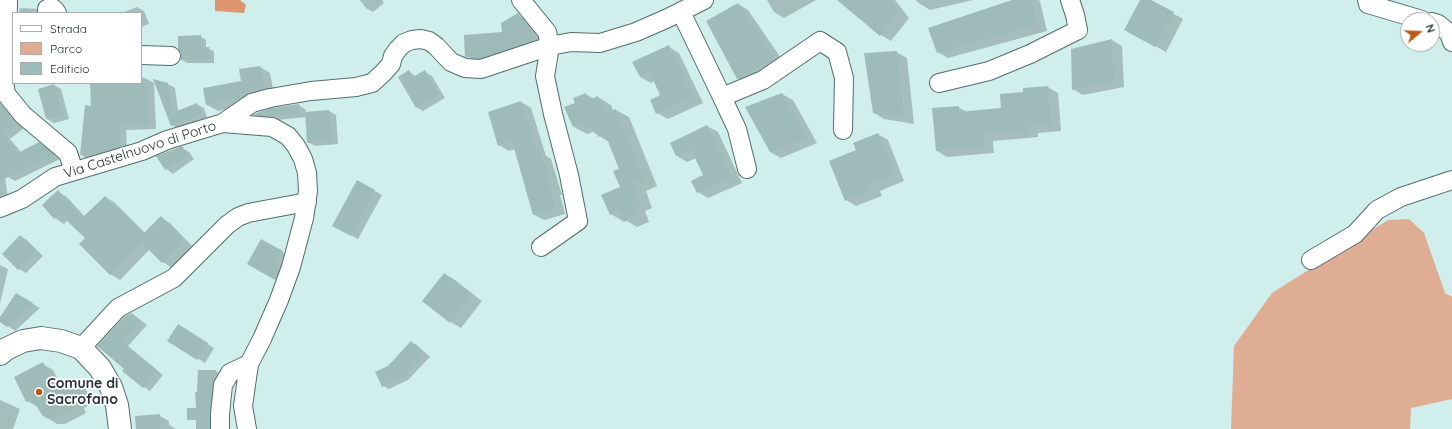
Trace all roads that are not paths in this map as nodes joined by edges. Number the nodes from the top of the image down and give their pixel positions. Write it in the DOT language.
graph roads {
  1 [pos="8,0"];
  2 [pos="522,0"];
  3 [pos="704,0"];
  4 [pos="1070,0"];
  5 [pos="1367,0"];
  6 [pos="47,12"];
  7 [pos="56,12"];
  8 [pos="681,12"];
  9 [pos="1400,13"];
  10 [pos="1440,26"];
  11 [pos="1452,42"];
  12 [pos="550,46"];
  13 [pos="142,55"];
  14 [pos="171,56"];
  15 [pos="10,63"];
  16 [pos="939,83"];
  17 [pos="722,97"];
  18 [pos="223,123"];
  19 [pos="843,130"];
  20 [pos="747,168"];
  21 [pos="74,171"];
  22 [pos="1452,180"];
  23 [pos="307,202"];
  24 [pos="0,208"];
  25 [pos="541,247"];
  26 [pos="1311,260"];
  27 [pos="81,348"];
  28 [pos="0,354"];
  29 [pos="249,364"];
  30 [pos="120,429"];
  31 [pos="220,429"];
  32 [pos="247,429"];
  1 -- 15 [label="street"];
  2 -- 12 [label="street"];
  3 -- 8 [label="street"];
  4 -- 16 [label="street"];
  5 -- 9 [label="street"];
  6 -- 7 [label="street"];
  8 -- 12 [label="street"];
  8 -- 17 [label="street"];
  10 -- 11 [label="street"];
  12 -- 18 [label="street"];
  12 -- 25 [label="street"];
  13 -- 14 [label="street"];
  15 -- 21 [label="street"];
  17 -- 19 [label="street"];
  17 -- 20 [label="street"];
  18 -- 21 [label="street, Via Castelnuovo di Porto"];
  18 -- 23 [label="street, Via Castelnuovo di Porto"];
  21 -- 24 [label="street, Via Castelnuovo di Porto"];
  22 -- 26 [label="street"];
  23 -- 27 [label="street"];
  23 -- 29 [label="street, Via Castelnuovo di Porto"];
  27 -- 28 [label="street"];
  27 -- 30 [label="street"];
  29 -- 31 [label="street"];
  29 -- 32 [label="street, Via Castelnuovo di Porto"];
}
